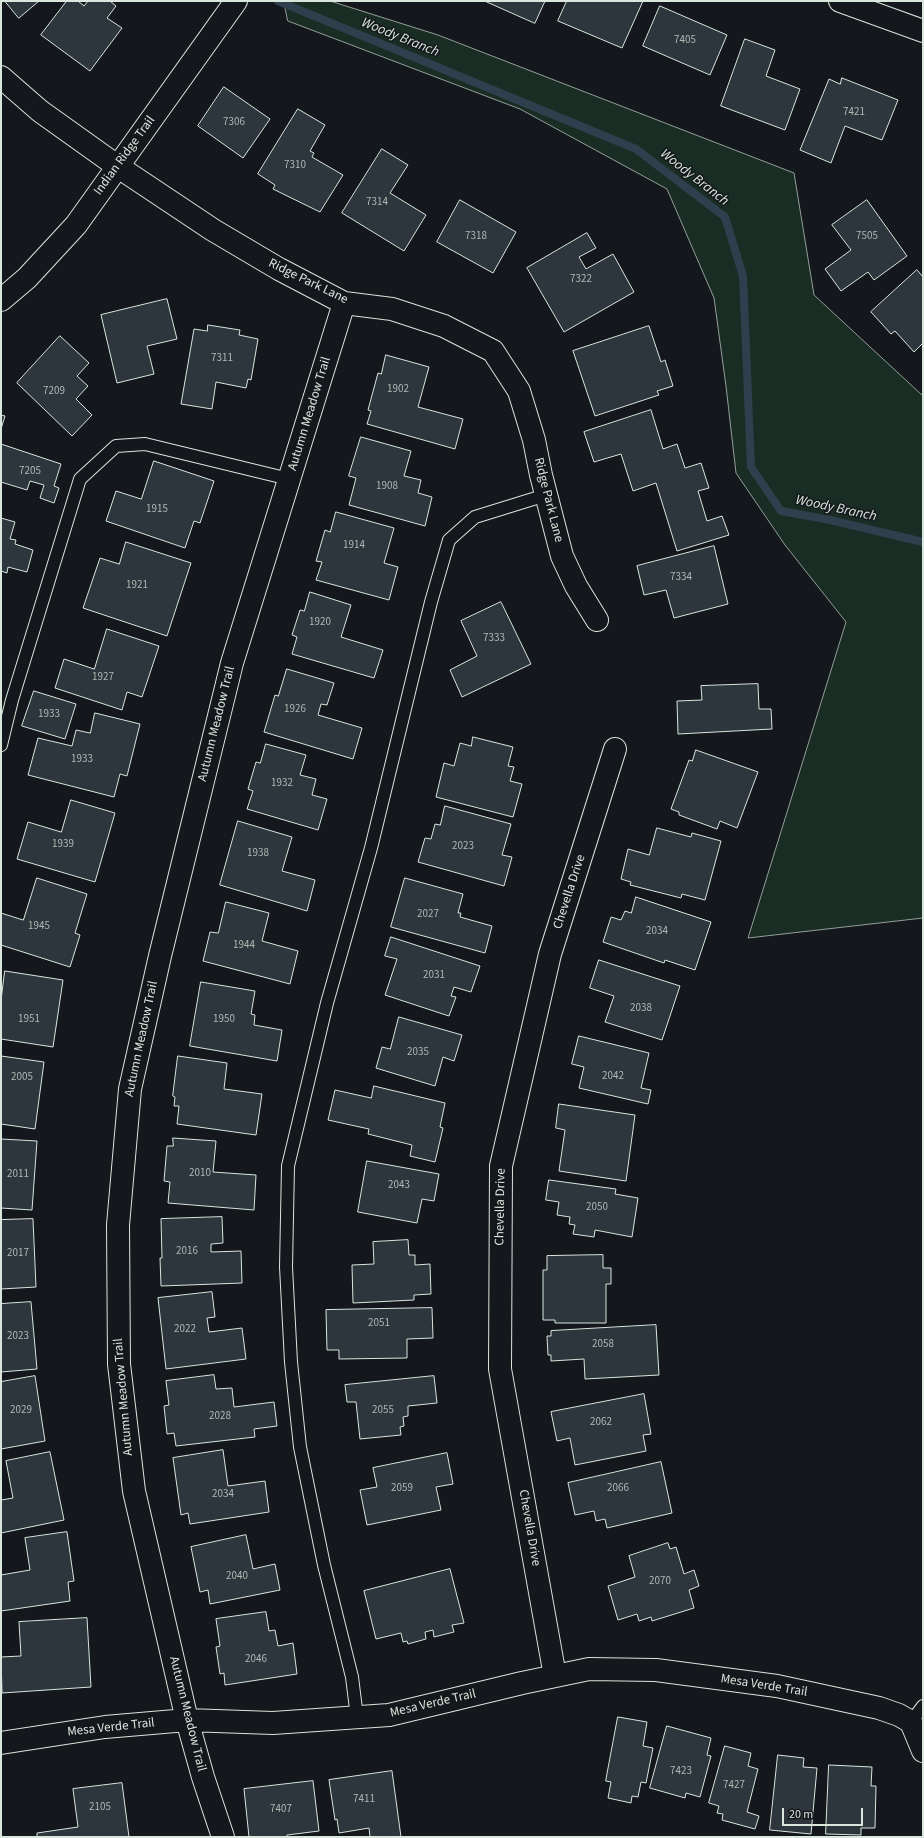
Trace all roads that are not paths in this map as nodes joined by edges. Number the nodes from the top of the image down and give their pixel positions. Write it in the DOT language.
graph roads {
  1 [pos="236,1"];
  2 [pos="840,1"];
  3 [pos="923,32"];
  4 [pos="1,77"];
  5 [pos="117,166"];
  6 [pos="1,300"];
  7 [pos="344,303"];
  8 [pos="289,479"];
  9 [pos="546,495"];
  10 [pos="598,620"];
  11 [pos="1,745"];
  12 [pos="615,749"];
  13 [pos="555,1676"];
  14 [pos="917,1714"];
  15 [pos="357,1717"];
  16 [pos="187,1720"];
  17 [pos="1,1743"];
  18 [pos="923,1751"];
  19 [pos="223,1837"];
  1 -- 5 [label="street, Indian Ridge Trail"];
  2 -- 3 [label="street"];
  4 -- 5 [label="street, Ridge Park Lane"];
  5 -- 6 [label="street, Indian Ridge Trail"];
  5 -- 7 [label="street, Ridge Park Lane"];
  7 -- 8 [label="street, Autumn Meadow Trail"];
  7 -- 9 [label="street, Ridge Park Lane"];
  8 -- 11 [label="lane"];
  8 -- 16 [label="street, Autumn Meadow Trail"];
  9 -- 10 [label="street, Ridge Park Lane"];
  9 -- 15 [label="lane"];
  12 -- 13 [label="street, Chevella Drive"];
  13 -- 14 [label="street, Mesa Verde Trail"];
  13 -- 15 [label="street, Mesa Verde Trail"];
  14 -- 18 [label="street"];
  15 -- 16 [label="street, Mesa Verde Trail"];
  16 -- 17 [label="street, Mesa Verde Trail"];
  16 -- 19 [label="street, Autumn Meadow Trail"];
}
